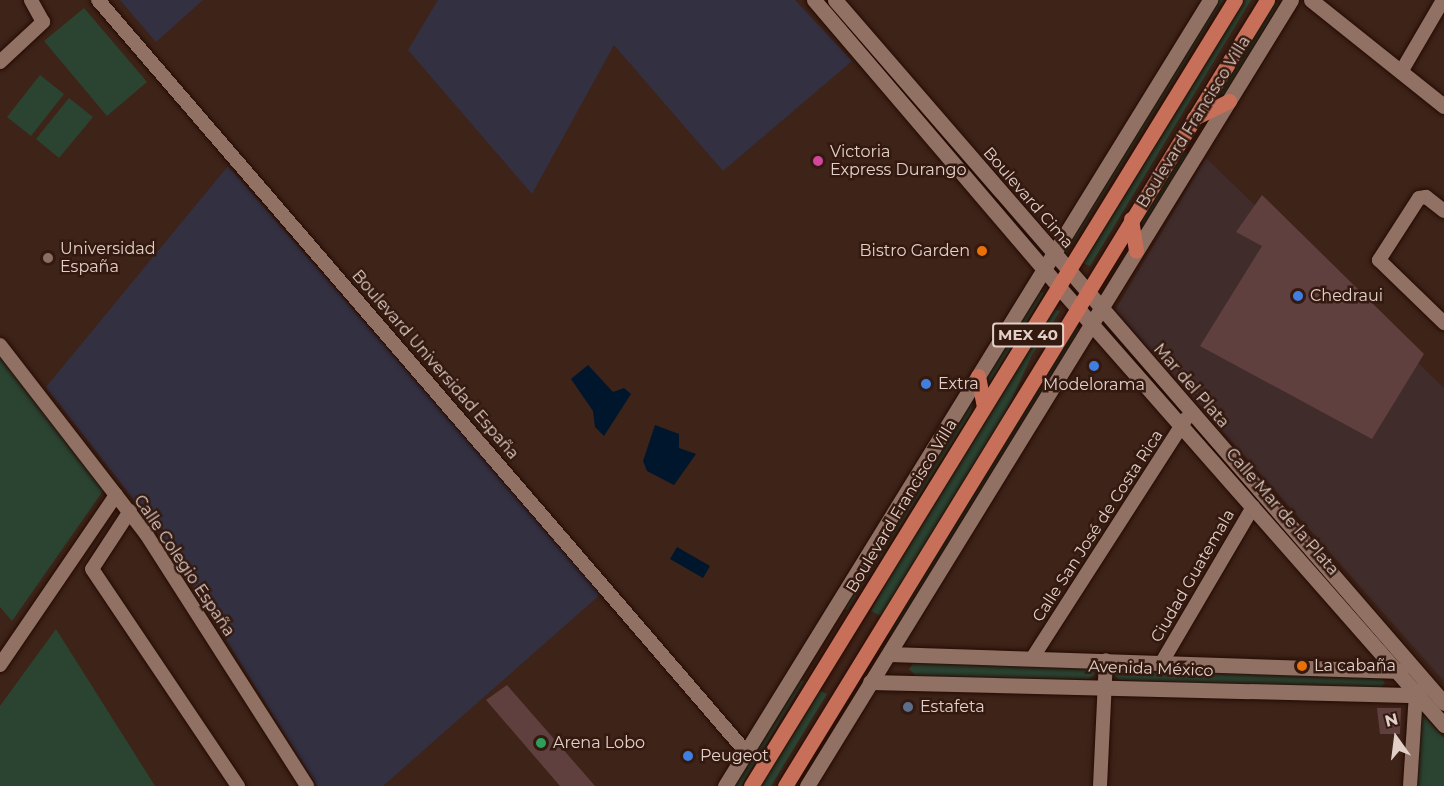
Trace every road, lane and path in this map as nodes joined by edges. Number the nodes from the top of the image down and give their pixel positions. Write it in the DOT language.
graph roads {
  1 [pos="98,0"];
  2 [pos="814,0"];
  3 [pos="835,0"];
  4 [pos="1210,0"];
  5 [pos="1235,0"];
  6 [pos="1267,0"];
  7 [pos="1291,0"];
  8 [pos="1311,0"];
  9 [pos="1443,0"];
  10 [pos="33,3"];
  11 [pos="0,62"];
  12 [pos="1401,72"];
  13 [pos="1229,101"];
  14 [pos="1444,106"];
  15 [pos="1194,118"];
  16 [pos="1444,211"];
  17 [pos="1131,219"];
  18 [pos="1136,251"];
  19 [pos="1053,254"];
  20 [pos="1044,269"];
  21 [pos="1068,270"];
  22 [pos="1058,286"];
  23 [pos="1086,292"];
  24 [pos="1077,308"];
  25 [pos="1101,310"];
  26 [pos="1444,323"];
  27 [pos="1092,324"];
  28 [pos="0,345"];
  29 [pos="978,376"];
  30 [pos="984,406"];
  31 [pos="1186,419"];
  32 [pos="116,495"];
  33 [pos="1252,507"];
  34 [pos="130,511"];
  35 [pos="889,654"];
  36 [pos="1033,657"];
  37 [pos="1106,660"];
  38 [pos="1162,662"];
  39 [pos="0,665"];
  40 [pos="1413,669"];
  41 [pos="1397,672"];
  42 [pos="870,682"];
  43 [pos="1105,686"];
  44 [pos="1423,690"];
  45 [pos="1444,703"];
  46 [pos="1444,725"];
  47 [pos="746,752"];
  48 [pos="238,786"];
  49 [pos="307,786"];
  50 [pos="725,786"];
  51 [pos="751,786"];
  52 [pos="784,786"];
  53 [pos="807,786"];
  54 [pos="1100,786"];
  55 [pos="1410,786"];
  1 -- 47 [label="street, Boulevard Universidad España"];
  2 -- 20 [label="main road, Boulevard Cima"];
  3 -- 19 [label="main road, Boulevard Cima"];
  4 -- 19 [label="main road, Boulevard Francisco Villa"];
  5 -- 21 [label="main road, Boulevard Francisco Villa / MEX 40"];
  6 -- 15 [label="main road, Boulevard Francisco Villa / MEX 40"];
  7 -- 13 [label="main road, Boulevard Francisco Villa"];
  8 -- 12 [label="main road"];
  9 -- 12 [label="street"];
  10 -- 11 [label="street"];
  12 -- 14 [label="main road"];
  13 -- 15 [label="main road"];
  13 -- 18 [label="main road, Boulevard Francisco Villa"];
  15 -- 17 [label="main road, Boulevard Francisco Villa / MEX 40"];
  16 -- 26 [label="street"];
  17 -- 18 [label="main road"];
  17 -- 23 [label="main road, Boulevard Francisco Villa / MEX 40"];
  18 -- 25 [label="main road, Boulevard Francisco Villa"];
  19 -- 20 [label="main road, Boulevard Francisco Villa"];
  19 -- 21 [label="main road, Boulevard Cima"];
  20 -- 22 [label="main road, Boulevard Cima"];
  20 -- 29 [label="main road, Boulevard Francisco Villa"];
  21 -- 22 [label="main road, Boulevard Francisco Villa / MEX 40"];
  21 -- 23 [label="main road, Boulevard Cima"];
  22 -- 24 [label="main road, Boulevard Cima"];
  22 -- 30 [label="main road, Boulevard Francisco Villa / MEX 40"];
  23 -- 24 [label="main road, Boulevard Francisco Villa / MEX 40"];
  23 -- 25 [label="main road, Boulevard Cima"];
  24 -- 27 [label="main road, Boulevard Cima"];
  24 -- 52 [label="main road, Boulevard Francisco Villa / MEX 40"];
  25 -- 27 [label="main road, Boulevard Francisco Villa"];
  25 -- 31 [label="main road, Mar del Plata"];
  27 -- 31 [label="main road, Calle Mar de la Plata"];
  27 -- 35 [label="main road, Boulevard Francisco Villa"];
  28 -- 32 [label="street, Calle Colegio España"];
  29 -- 30 [label="main road"];
  29 -- 47 [label="main road, Boulevard Francisco Villa"];
  30 -- 51 [label="main road, Boulevard Francisco Villa / MEX 40"];
  31 -- 33 [label="main road, Calle Mar de la Plata"];
  31 -- 36 [label="street, Calle San José de Costa Rica"];
  31 -- 40 [label="main road, Mar del Plata"];
  32 -- 34 [label="street, Calle Colegio España"];
  32 -- 39 [label="street"];
  33 -- 38 [label="street, Ciudad Guatemala"];
  33 -- 41 [label="main road, Calle Mar de la Plata"];
  34 -- 48 [label="street"];
  34 -- 49 [label="street, Calle Colegio España"];
  35 -- 36 [label="main road, Avenida México"];
  35 -- 42 [label="main road, Boulevard Francisco Villa"];
  36 -- 37 [label="main road, Avenida México"];
  37 -- 38 [label="main road, Avenida México"];
  37 -- 43 [label="street"];
  38 -- 41 [label="main road, Avenida México"];
  40 -- 41 [label="main road, Avenida México"];
  40 -- 44 [label="main road, Mar del Plata"];
  41 -- 44 [label="main road, Calle Mar de la Plata"];
  42 -- 43 [label="main road, Avenida México"];
  42 -- 53 [label="main road, Boulevard Francisco Villa"];
  43 -- 44 [label="main road, Avenida México"];
  43 -- 54 [label="street"];
  44 -- 45 [label="main road, Mar del Plata"];
  44 -- 46 [label="main road, Calle Mar de la Plata"];
  44 -- 55 [label="street"];
  47 -- 50 [label="main road, Boulevard Francisco Villa"];
}
